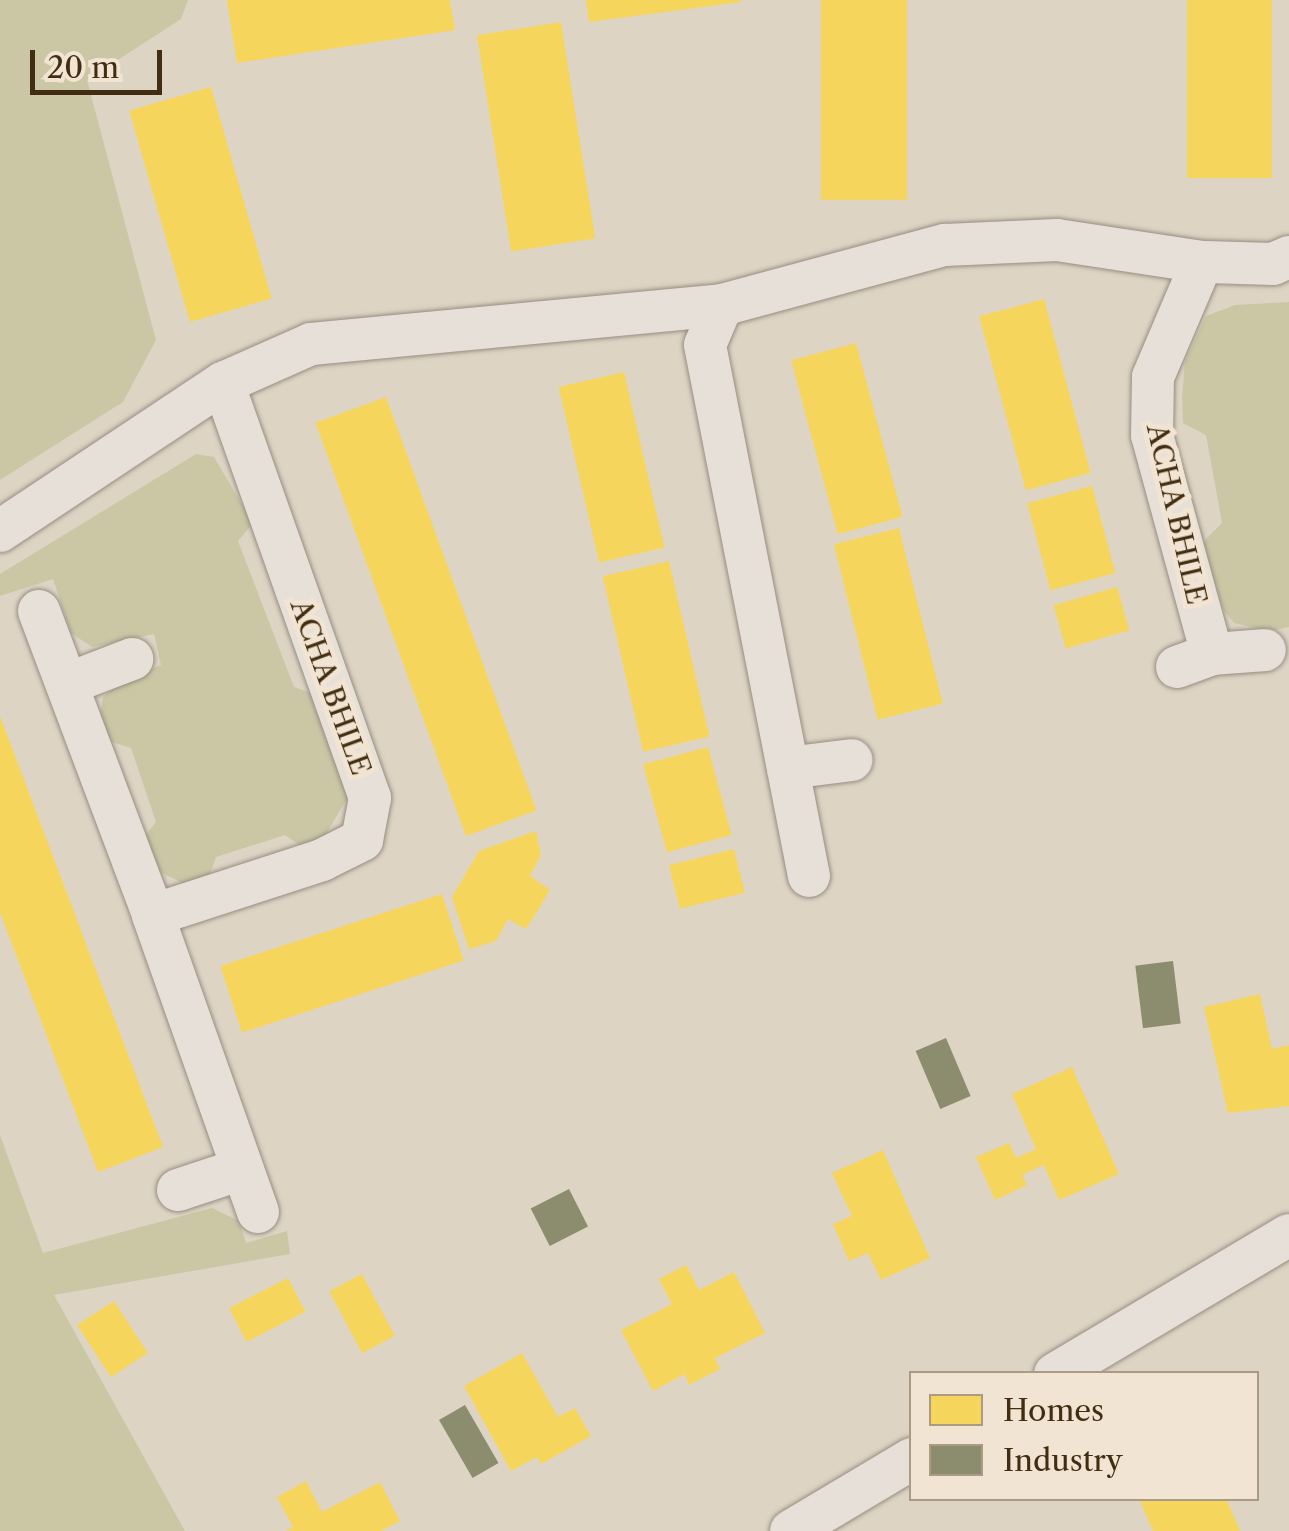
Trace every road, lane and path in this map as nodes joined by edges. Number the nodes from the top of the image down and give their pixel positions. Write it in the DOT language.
graph roads {
  1 [pos="1289,257"];
  2 [pos="1202,262"];
  3 [pos="722,305"];
  4 [pos="222,383"];
  5 [pos="0,530"];
  6 [pos="39,611"];
  7 [pos="1265,650"];
  8 [pos="132,659"];
  9 [pos="66,684"];
  10 [pos="852,760"];
  11 [pos="788,768"];
  12 [pos="809,876"];
  13 [pos="153,916"];
  14 [pos="242,1169"];
  15 [pos="178,1190"];
  16 [pos="258,1212"];
  17 [pos="1289,1236"];
  18 [pos="1060,1371"];
  19 [pos="909,1461"];
  20 [pos="790,1531"];
  1 -- 2 [label="street"];
  2 -- 3 [label="street"];
  2 -- 7 [label="street, ACHA BHILE"];
  3 -- 4 [label="street"];
  3 -- 11 [label="street"];
  4 -- 5 [label="street"];
  4 -- 13 [label="street, ACHA BHILE"];
  6 -- 9 [label="street"];
  8 -- 9 [label="street"];
  9 -- 13 [label="street"];
  10 -- 11 [label="street"];
  11 -- 12 [label="street"];
  13 -- 14 [label="street"];
  14 -- 15 [label="street"];
  14 -- 16 [label="street"];
  17 -- 18 [label="street"];
  19 -- 20 [label="street"];
}
